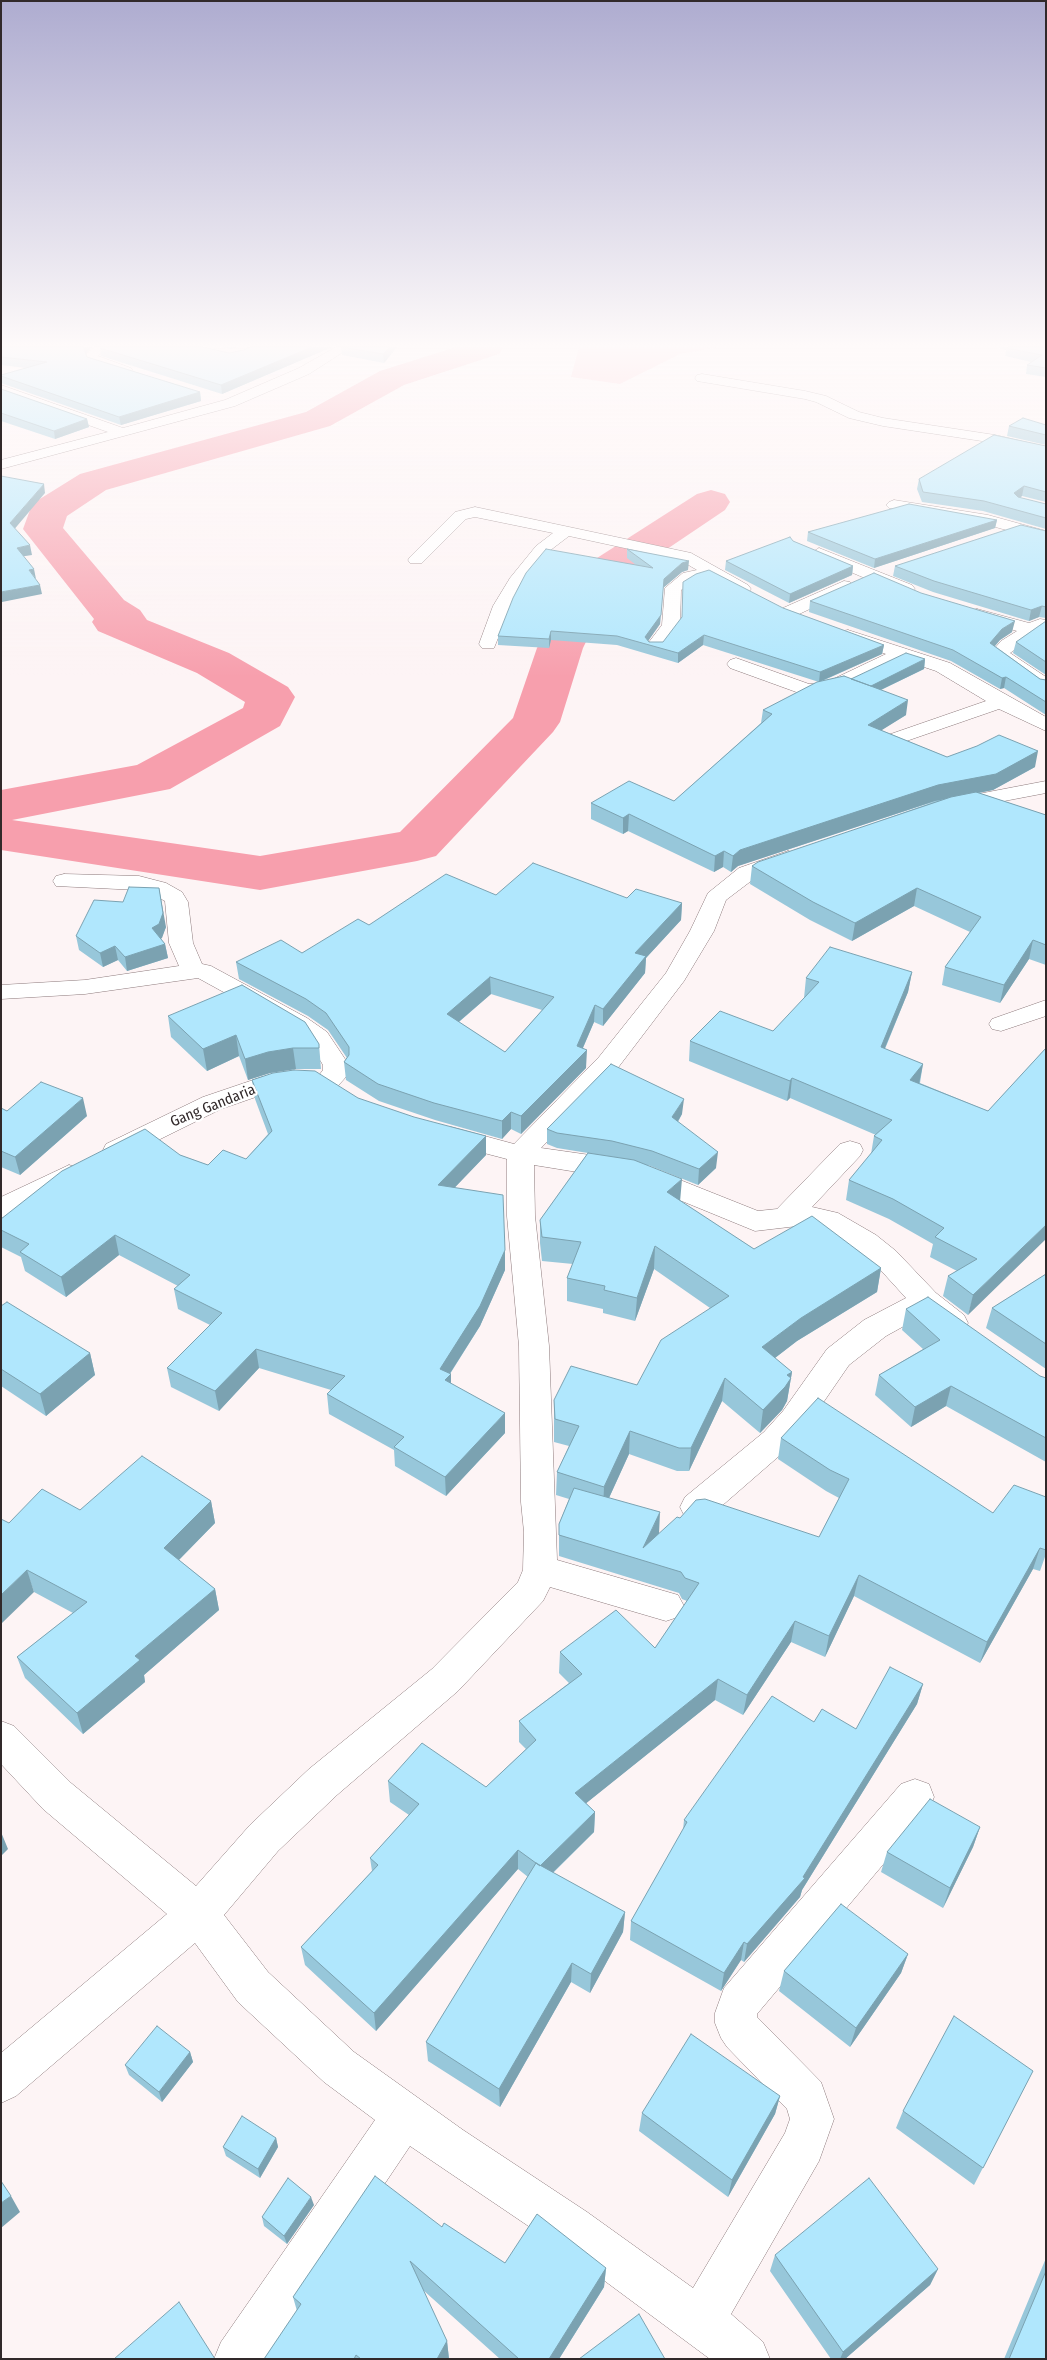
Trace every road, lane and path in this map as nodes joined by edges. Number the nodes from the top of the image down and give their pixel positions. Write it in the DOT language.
graph roads {
  1 [pos="24,457"];
  2 [pos="4,462"];
  3 [pos="894,505"];
  4 [pos="1019,528"];
  5 [pos="566,531"];
  6 [pos="1046,536"];
  7 [pos="991,537"];
  8 [pos="809,549"];
  9 [pos="416,560"];
  10 [pos="898,568"];
  11 [pos="711,571"];
  12 [pos="873,576"];
  13 [pos="918,594"];
  14 [pos="774,604"];
  15 [pos="960,609"];
  16 [pos="811,621"];
  17 [pos="1038,625"];
  18 [pos="834,630"];
  19 [pos="488,644"];
  20 [pos="655,646"];
  21 [pos="903,653"];
  22 [pos="736,664"];
  23 [pos="1046,685"];
  24 [pos="1000,702"];
  25 [pos="1046,725"];
  26 [pos="892,740"];
  27 [pos="1046,787"];
  28 [pos="935,810"];
  29 [pos="812,850"];
  30 [pos="64,881"];
  31 [pos="200,972"];
  32 [pos="1,992"];
  33 [pos="1046,1007"];
  34 [pos="1001,1024"];
  35 [pos="327,1082"];
  36 [pos="350,1098"];
  37 [pos="425,1128"];
  38 [pos="850,1150"];
  39 [pos="520,1154"];
  40 [pos="6,1200"];
  41 [pos="785,1218"];
  42 [pos="926,1301"];
  43 [pos="974,1338"];
  44 [pos="697,1507"];
  45 [pos="540,1570"];
  46 [pos="666,1606"];
  47 [pos="1,1738"];
  48 [pos="914,1797"];
  49 [pos="198,1914"];
  50 [pos="1,2081"];
  51 [pos="404,2115"];
  52 [pos="700,2322"];
  53 [pos="238,2359"];
  54 [pos="746,2359"];
  1 -- 2 [label="street"];
  3 -- 4 [label="street"];
  4 -- 6 [label="street"];
  4 -- 7 [label="street"];
  5 -- 9 [label="street"];
  5 -- 11 [label="street"];
  5 -- 19 [label="street"];
  8 -- 12 [label="street"];
  10 -- 12 [label="street"];
  11 -- 14 [label="street"];
  11 -- 20 [label="street"];
  12 -- 13 [label="street"];
  12 -- 14 [label="street"];
  14 -- 16 [label="street"];
  15 -- 17 [label="street"];
  17 -- 23 [label="street"];
  18 -- 21 [label="street"];
  21 -- 22 [label="street"];
  21 -- 24 [label="street"];
  24 -- 25 [label="street"];
  24 -- 26 [label="street"];
  27 -- 28 [label="street"];
  29 -- 39 [label="street"];
  30 -- 31 [label="street"];
  31 -- 32 [label="street"];
  31 -- 35 [label="street"];
  33 -- 34 [label="street"];
  35 -- 36 [label="street, Gang Gandaria"];
  35 -- 40 [label="street, Gang Gandaria"];
  37 -- 39 [label="street"];
  38 -- 41 [label="street"];
  39 -- 41 [label="street"];
  39 -- 45 [label="street"];
  41 -- 42 [label="street"];
  42 -- 43 [label="street"];
  42 -- 44 [label="street"];
  45 -- 46 [label="street"];
  45 -- 49 [label="street"];
  47 -- 49 [label="street"];
  48 -- 52 [label="street"];
  49 -- 50 [label="street"];
  49 -- 51 [label="street"];
  51 -- 52 [label="street"];
  51 -- 53 [label="street"];
  52 -- 54 [label="street"];
}
